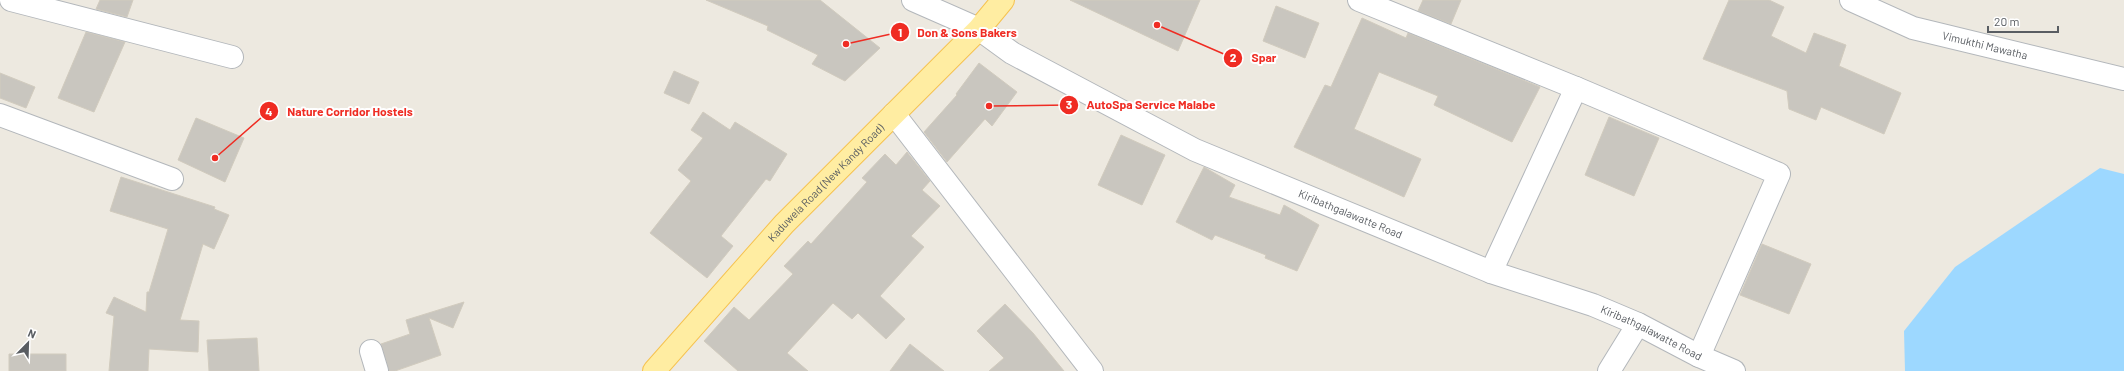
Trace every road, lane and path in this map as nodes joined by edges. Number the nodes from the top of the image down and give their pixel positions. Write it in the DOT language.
graph roads {
  1 [pos="11,0"];
  2 [pos="913,0"];
  3 [pos="1003,0"];
  4 [pos="1359,0"];
  5 [pos="1851,0"];
  6 [pos="980,29"];
  7 [pos="232,57"];
  8 [pos="2124,79"];
  9 [pos="1576,88"];
  10 [pos="894,114"];
  11 [pos="0,115"];
  12 [pos="172,179"];
  13 [pos="1491,272"];
  14 [pos="1638,324"];
  15 [pos="1699,356"];
  16 [pos="654,371"];
  17 [pos="1092,371"];
  18 [pos="1609,371"];
  19 [pos="1734,371"];
  1 -- 7 [label="street"];
  2 -- 6 [label="street, Kiribathgalawatte Road"];
  3 -- 6 [label="main road, Kaduwela Road (New Kandy Road)"];
  4 -- 9 [label="street"];
  5 -- 8 [label="street, Vimukthi Mawatha"];
  6 -- 10 [label="main road, Kaduwela Road (New Kandy Road)"];
  6 -- 13 [label="street, Kiribathgalawatte Road"];
  9 -- 13 [label="street"];
  9 -- 15 [label="street"];
  10 -- 16 [label="main road, Kaduwela Road (New Kandy Road)"];
  10 -- 17 [label="street"];
  11 -- 12 [label="street"];
  13 -- 14 [label="street, Kiribathgalawatte Road"];
  14 -- 15 [label="street, Kiribathgalawatte Road"];
  14 -- 18 [label="street"];
  15 -- 19 [label="street, Kiribathgalawatte Road"];
}
